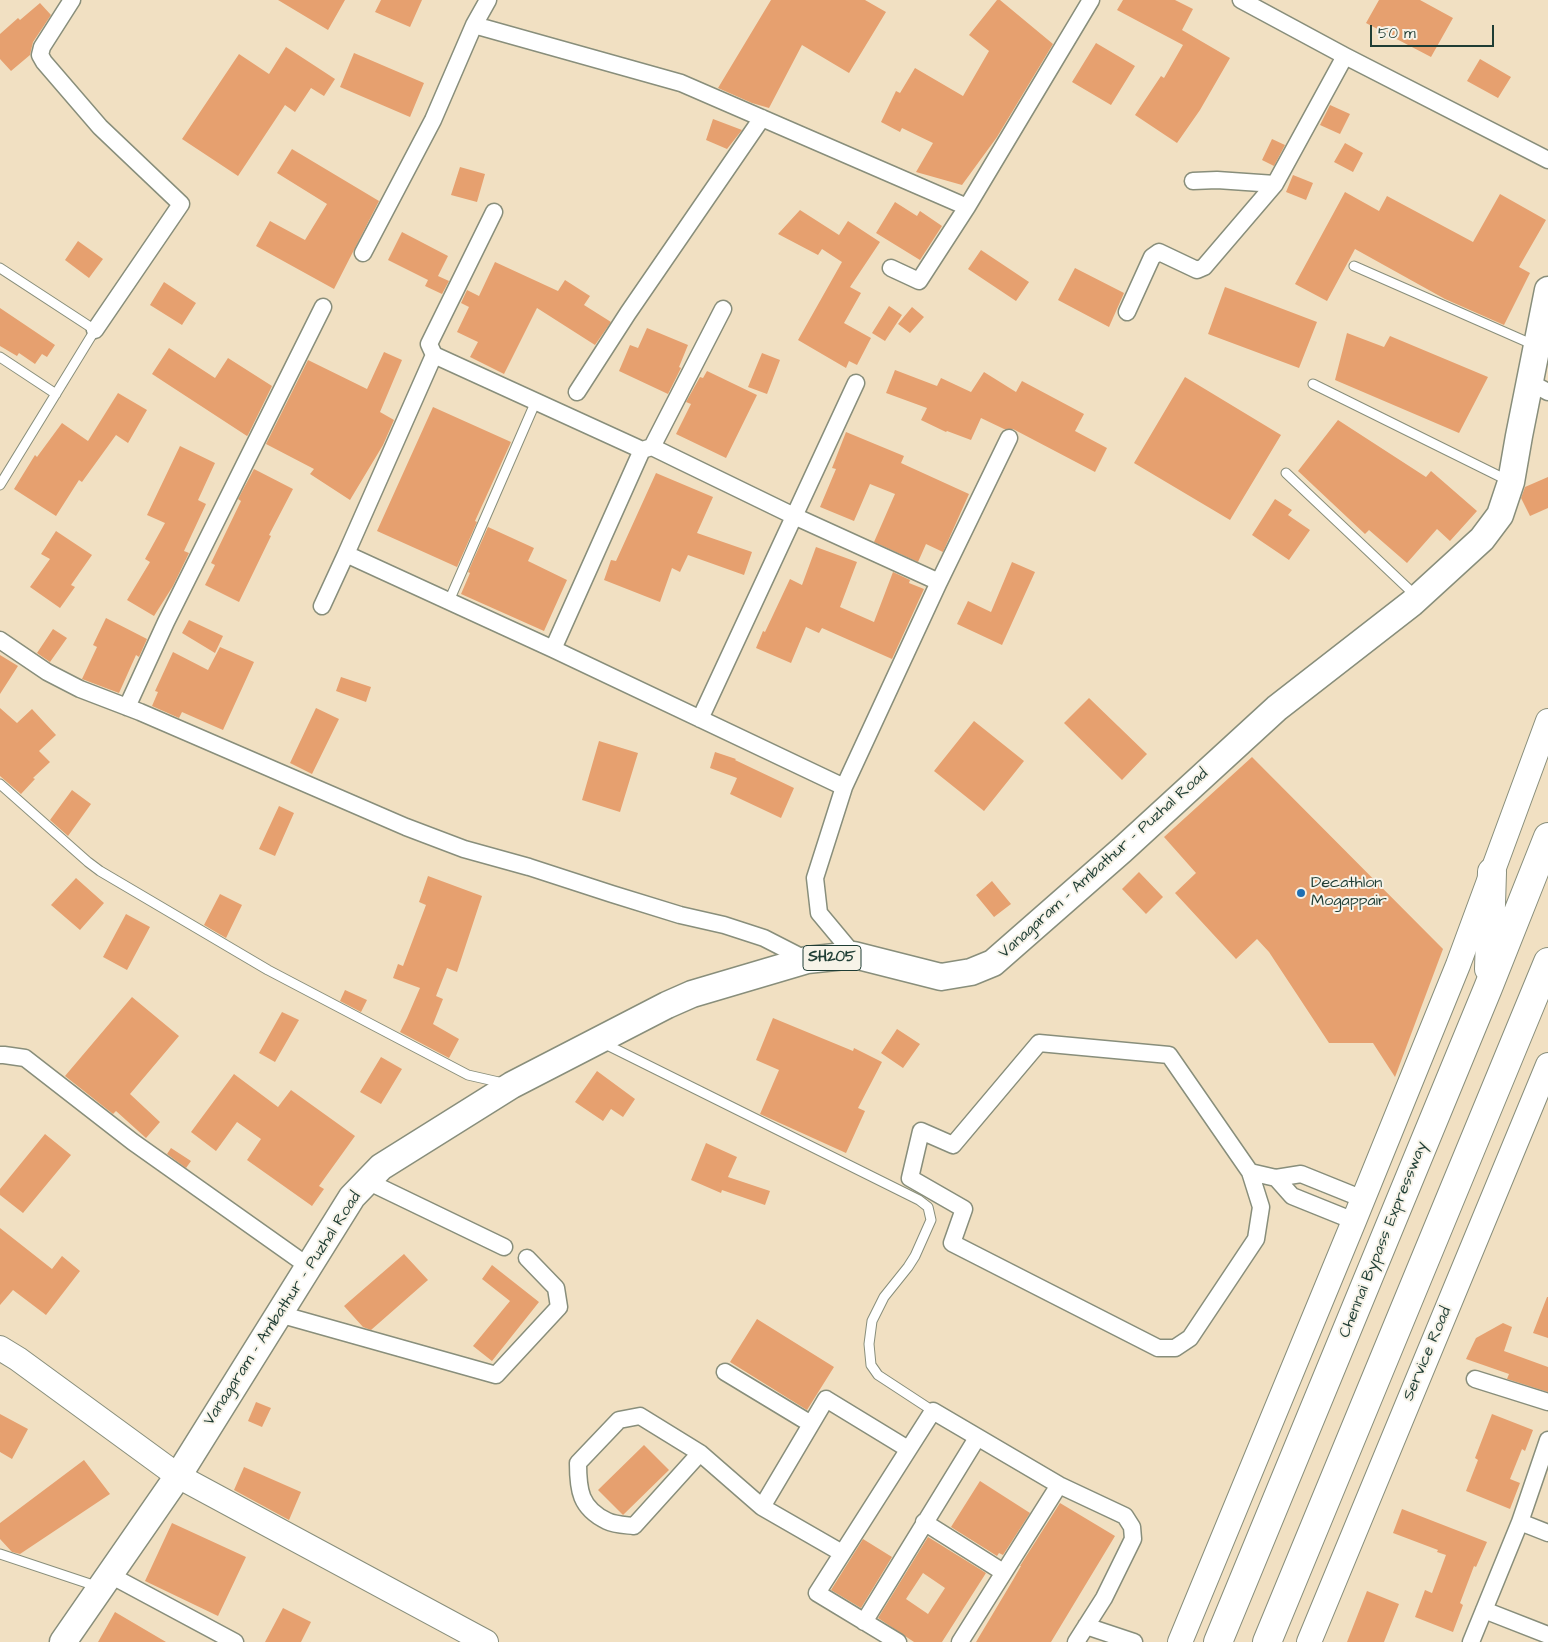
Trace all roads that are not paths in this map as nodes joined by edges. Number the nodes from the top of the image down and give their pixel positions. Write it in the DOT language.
graph roads {
  1 [pos="72,0"];
  2 [pos="488,0"];
  3 [pos="1090,0"];
  4 [pos="1241,0"];
  5 [pos="474,26"];
  6 [pos="1345,56"];
  7 [pos="762,118"];
  8 [pos="1548,160"];
  9 [pos="1193,181"];
  10 [pos="1276,184"];
  11 [pos="967,207"];
  12 [pos="494,212"];
  13 [pos="363,253"];
  14 [pos="1354,266"];
  15 [pos="0,268"];
  16 [pos="891,268"];
  17 [pos="1548,290"];
  18 [pos="324,307"];
  19 [pos="723,309"];
  20 [pos="1127,312"];
  21 [pos="95,330"];
  22 [pos="1536,346"];
  23 [pos="434,356"];
  24 [pos="0,357"];
  25 [pos="856,383"];
  26 [pos="1313,384"];
  27 [pos="1539,387"];
  28 [pos="576,392"];
  29 [pos="56,394"];
  30 [pos="536,402"];
  31 [pos="1009,438"];
  32 [pos="647,448"];
  33 [pos="1286,473"];
  34 [pos="1512,482"];
  35 [pos="0,485"];
  36 [pos="794,516"];
  37 [pos="346,554"];
  38 [pos="939,582"];
  39 [pos="1418,598"];
  40 [pos="449,601"];
  41 [pos="322,606"];
  42 [pos="0,640"];
  43 [pos="553,649"];
  44 [pos="127,707"];
  45 [pos="700,719"];
  46 [pos="1548,721"];
  47 [pos="0,784"];
  48 [pos="844,787"];
  49 [pos="1548,837"];
  50 [pos="1492,872"];
  51 [pos="854,955"];
  52 [pos="807,960"];
  53 [pos="1548,962"];
  54 [pos="1488,988"];
  55 [pos="1548,1017"];
  56 [pos="600,1041"];
  57 [pos="0,1056"];
  58 [pos="1510,1058"];
  59 [pos="1548,1065"];
  60 [pos="512,1086"];
  61 [pos="1250,1172"];
  62 [pos="1276,1178"];
  63 [pos="367,1181"];
  64 [pos="1363,1199"];
  65 [pos="1354,1221"];
  66 [pos="504,1246"];
  67 [pos="527,1258"];
  68 [pos="308,1266"];
  69 [pos="279,1314"];
  70 [pos="0,1348"];
  71 [pos="724,1372"];
  72 [pos="1475,1379"];
  73 [pos="1548,1402"];
  74 [pos="933,1411"];
  75 [pos="811,1424"];
  76 [pos="977,1438"];
  77 [pos="1548,1440"];
  78 [pos="908,1449"];
  79 [pos="700,1454"];
  80 [pos="178,1476"];
  81 [pos="1059,1484"];
  82 [pos="762,1507"];
  83 [pos="924,1522"];
  84 [pos="1520,1522"];
  85 [pos="1548,1533"];
  86 [pos="842,1553"];
  87 [pos="0,1554"];
  88 [pos="1003,1572"];
  89 [pos="105,1581"];
  90 [pos="1484,1610"];
  91 [pos="864,1622"];
  92 [pos="1086,1626"];
  93 [pos="1548,1635"];
  94 [pos="63,1642"];
  95 [pos="235,1642"];
  96 [pos="486,1642"];
  97 [pos="898,1642"];
  98 [pos="960,1642"];
  99 [pos="1076,1642"];
  100 [pos="1134,1642"];
  101 [pos="1180,1642"];
  102 [pos="1218,1642"];
  103 [pos="1268,1642"];
  104 [pos="1309,1642"];
  105 [pos="1471,1642"];
  1 -- 21 [label="street"];
  2 -- 5 [label="street"];
  3 -- 11 [label="street"];
  4 -- 6 [label="street"];
  5 -- 7 [label="street"];
  5 -- 13 [label="street"];
  6 -- 8 [label="street"];
  6 -- 10 [label="street"];
  7 -- 11 [label="street"];
  7 -- 28 [label="street"];
  9 -- 10 [label="street"];
  10 -- 20 [label="street"];
  11 -- 16 [label="street"];
  12 -- 23 [label="street"];
  14 -- 22 [label="lane"];
  15 -- 21 [label="lane"];
  17 -- 22 [label="main road, Vanagaram - Ambathur - Puzhal Road / SH205"];
  18 -- 44 [label="street"];
  19 -- 32 [label="street"];
  21 -- 29 [label="lane"];
  22 -- 27 [label="main road, Vanagaram - Ambathur - Puzhal Road / SH205"];
  23 -- 30 [label="street"];
  23 -- 37 [label="street"];
  24 -- 29 [label="lane"];
  25 -- 36 [label="street"];
  26 -- 34 [label="lane"];
  27 -- 34 [label="main road, Vanagaram - Ambathur - Puzhal Road / SH205"];
  29 -- 35 [label="lane"];
  30 -- 32 [label="street"];
  30 -- 40 [label="lane"];
  31 -- 38 [label="street"];
  32 -- 36 [label="street"];
  32 -- 43 [label="street"];
  33 -- 39 [label="lane"];
  34 -- 39 [label="main road, Vanagaram - Ambathur - Puzhal Road / SH205"];
  36 -- 38 [label="street"];
  36 -- 45 [label="street"];
  37 -- 40 [label="street"];
  37 -- 41 [label="street"];
  38 -- 48 [label="street"];
  39 -- 51 [label="main road, Vanagaram - Ambathur - Puzhal Road / SH205"];
  40 -- 43 [label="street"];
  42 -- 44 [label="street"];
  43 -- 45 [label="street"];
  44 -- 52 [label="street"];
  45 -- 48 [label="street"];
  46 -- 50 [label="street"];
  47 -- 60 [label="lane"];
  48 -- 51 [label="street"];
  49 -- 54 [label="highway, Chennai Bypass Expressway"];
  50 -- 54 [label="highway"];
  50 -- 64 [label="street"];
  51 -- 52 [label="main road, Vanagaram - Ambathur - Puzhal Road / SH205"];
  52 -- 56 [label="main road, Vanagaram - Ambathur - Puzhal Road / SH205"];
  53 -- 58 [label="highway"];
  54 -- 102 [label="highway, Chennai Bypass Expressway"];
  55 -- 58 [label="highway"];
  56 -- 60 [label="main road, Vanagaram - Ambathur - Puzhal Road / SH205"];
  56 -- 74 [label="lane"];
  57 -- 68 [label="street"];
  58 -- 103 [label="highway"];
  59 -- 104 [label="street, Service Road"];
  60 -- 63 [label="main road, Vanagaram - Ambathur - Puzhal Road / SH205"];
  61 -- 61 [label="street"];
  61 -- 62 [label="street"];
  62 -- 64 [label="street"];
  62 -- 65 [label="street"];
  63 -- 66 [label="street"];
  63 -- 68 [label="main road, Vanagaram - Ambathur - Puzhal Road / SH205"];
  64 -- 65 [label="street"];
  65 -- 101 [label="street"];
  67 -- 69 [label="street"];
  68 -- 69 [label="main road, Vanagaram - Ambathur - Puzhal Road / SH205"];
  69 -- 80 [label="main road, Vanagaram - Ambathur - Puzhal Road / SH205"];
  70 -- 80 [label="street"];
  71 -- 75 [label="street"];
  72 -- 73 [label="street"];
  74 -- 76 [label="street"];
  74 -- 78 [label="street"];
  75 -- 78 [label="street"];
  75 -- 82 [label="street"];
  76 -- 81 [label="street"];
  76 -- 83 [label="street"];
  77 -- 84 [label="street"];
  78 -- 86 [label="street"];
  79 -- 79 [label="street"];
  79 -- 82 [label="street"];
  80 -- 89 [label="main road, Vanagaram - Ambathur - Puzhal Road / SH205"];
  80 -- 96 [label="street"];
  81 -- 88 [label="street"];
  81 -- 92 [label="street"];
  82 -- 86 [label="street"];
  83 -- 88 [label="street"];
  83 -- 91 [label="street"];
  84 -- 85 [label="street"];
  84 -- 90 [label="street"];
  86 -- 91 [label="street"];
  87 -- 89 [label="lane"];
  88 -- 98 [label="street"];
  89 -- 94 [label="main road, Vanagaram - Ambathur - Puzhal Road / SH205"];
  89 -- 95 [label="street"];
  90 -- 93 [label="street"];
  90 -- 105 [label="street"];
  91 -- 97 [label="street"];
  92 -- 99 [label="street"];
  92 -- 100 [label="street"];
}
